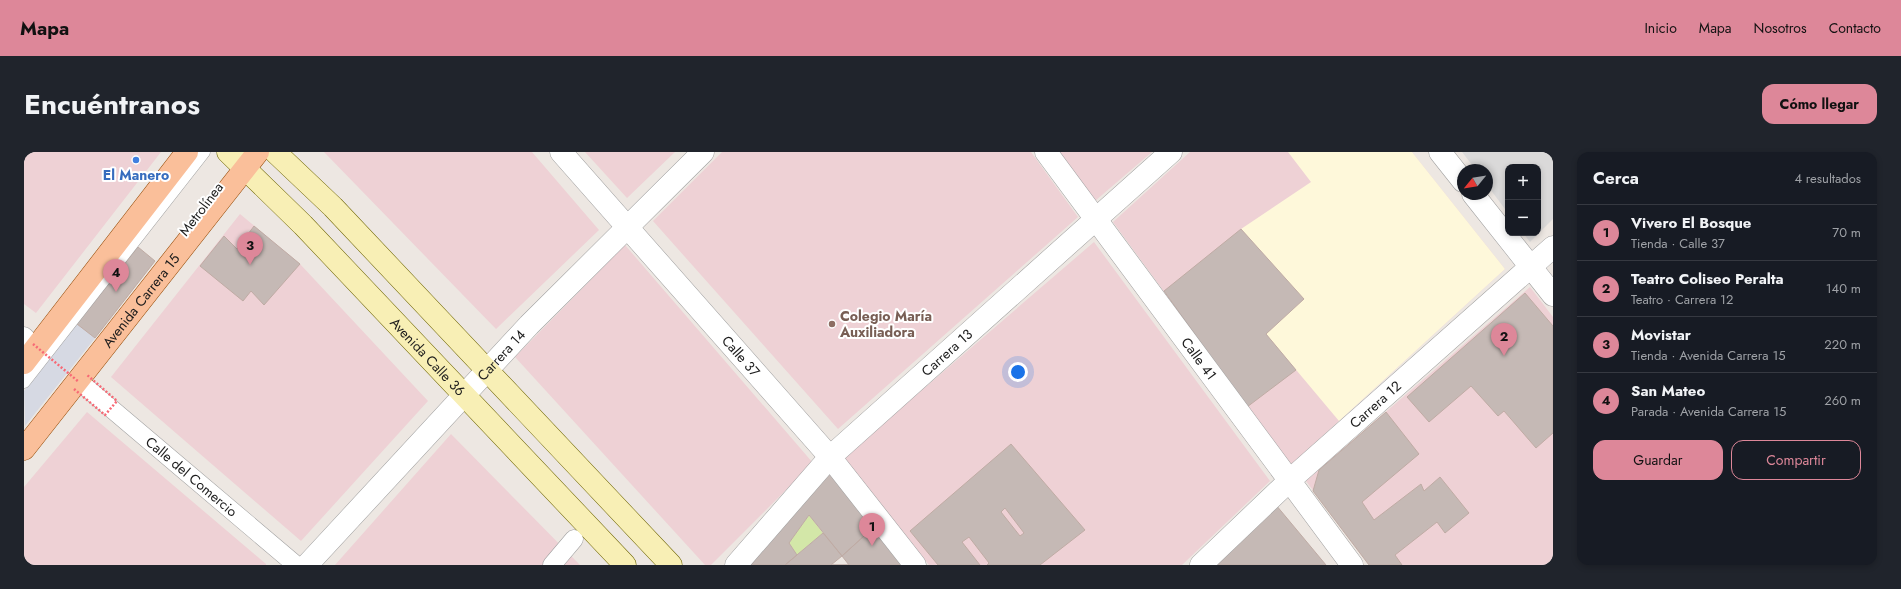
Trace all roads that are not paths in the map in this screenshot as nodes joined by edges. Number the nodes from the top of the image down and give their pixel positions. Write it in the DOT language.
graph roads {
  1 [pos="187,152"];
  2 [pos="204,152"];
  3 [pos="258,152"];
  4 [pos="275,152"];
  5 [pos="561,152"];
  6 [pos="703,152"];
  7 [pos="1046,152"];
  8 [pos="1171,152"];
  9 [pos="1440,152"];
  10 [pos="239,159"];
  11 [pos="1457,174"];
  12 [pos="1478,200"];
  13 [pos="1097,218"];
  14 [pos="628,227"];
  15 [pos="1553,247"];
  16 [pos="1532,268"];
  17 [pos="1553,295"];
  18 [pos="27,346"];
  19 [pos="487,371"];
  20 [pos="24,382"];
  21 [pos="81,383"];
  22 [pos="463,396"];
  23 [pos="24,436"];
  24 [pos="24,449"];
  25 [pos="830,456"];
  26 [pos="1290,480"];
  27 [pos="574,538"];
  28 [pos="296,565"];
  29 [pos="306,565"];
  30 [pos="552,565"];
  31 [pos="624,565"];
  32 [pos="671,565"];
  33 [pos="736,565"];
  34 [pos="915,565"];
  35 [pos="1201,565"];
  36 [pos="1352,565"];
  1 -- 18 [label="main road"];
  2 -- 20 [label="lane"];
  3 -- 10 [label="main road, Avenida Carrera 15"];
  4 -- 19 [label="main road"];
  5 -- 14 [label="street, Calle 37"];
  6 -- 14 [label="street, Carrera 14"];
  7 -- 13 [label="street, Calle 41"];
  8 -- 13 [label="street, Carrera 13"];
  9 -- 11 [label="street"];
  10 -- 22 [label="main road, Avenida Calle 36"];
  10 -- 23 [label="lane, Metrolínea"];
  10 -- 24 [label="main road, Avenida Carrera 15"];
  12 -- 16 [label="street"];
  13 -- 25 [label="street, Carrera 13"];
  13 -- 26 [label="street, Calle 41"];
  14 -- 19 [label="street, Carrera 14"];
  14 -- 25 [label="street, Calle 37"];
  15 -- 16 [label="street, Carrera 12"];
  16 -- 17 [label="street"];
  16 -- 26 [label="street, Carrera 12"];
  19 -- 22 [label="street, Carrera 14"];
  19 -- 32 [label="main road"];
  21 -- 28 [label="street, Calle del Comercio"];
  22 -- 29 [label="street, Carrera 14"];
  22 -- 31 [label="main road, Avenida Calle 36"];
  25 -- 33 [label="street, Carrera 13"];
  25 -- 34 [label="street, Calle 37"];
  26 -- 35 [label="street, Carrera 12"];
  26 -- 36 [label="street, Calle 41"];
  27 -- 30 [label="street"];
}
